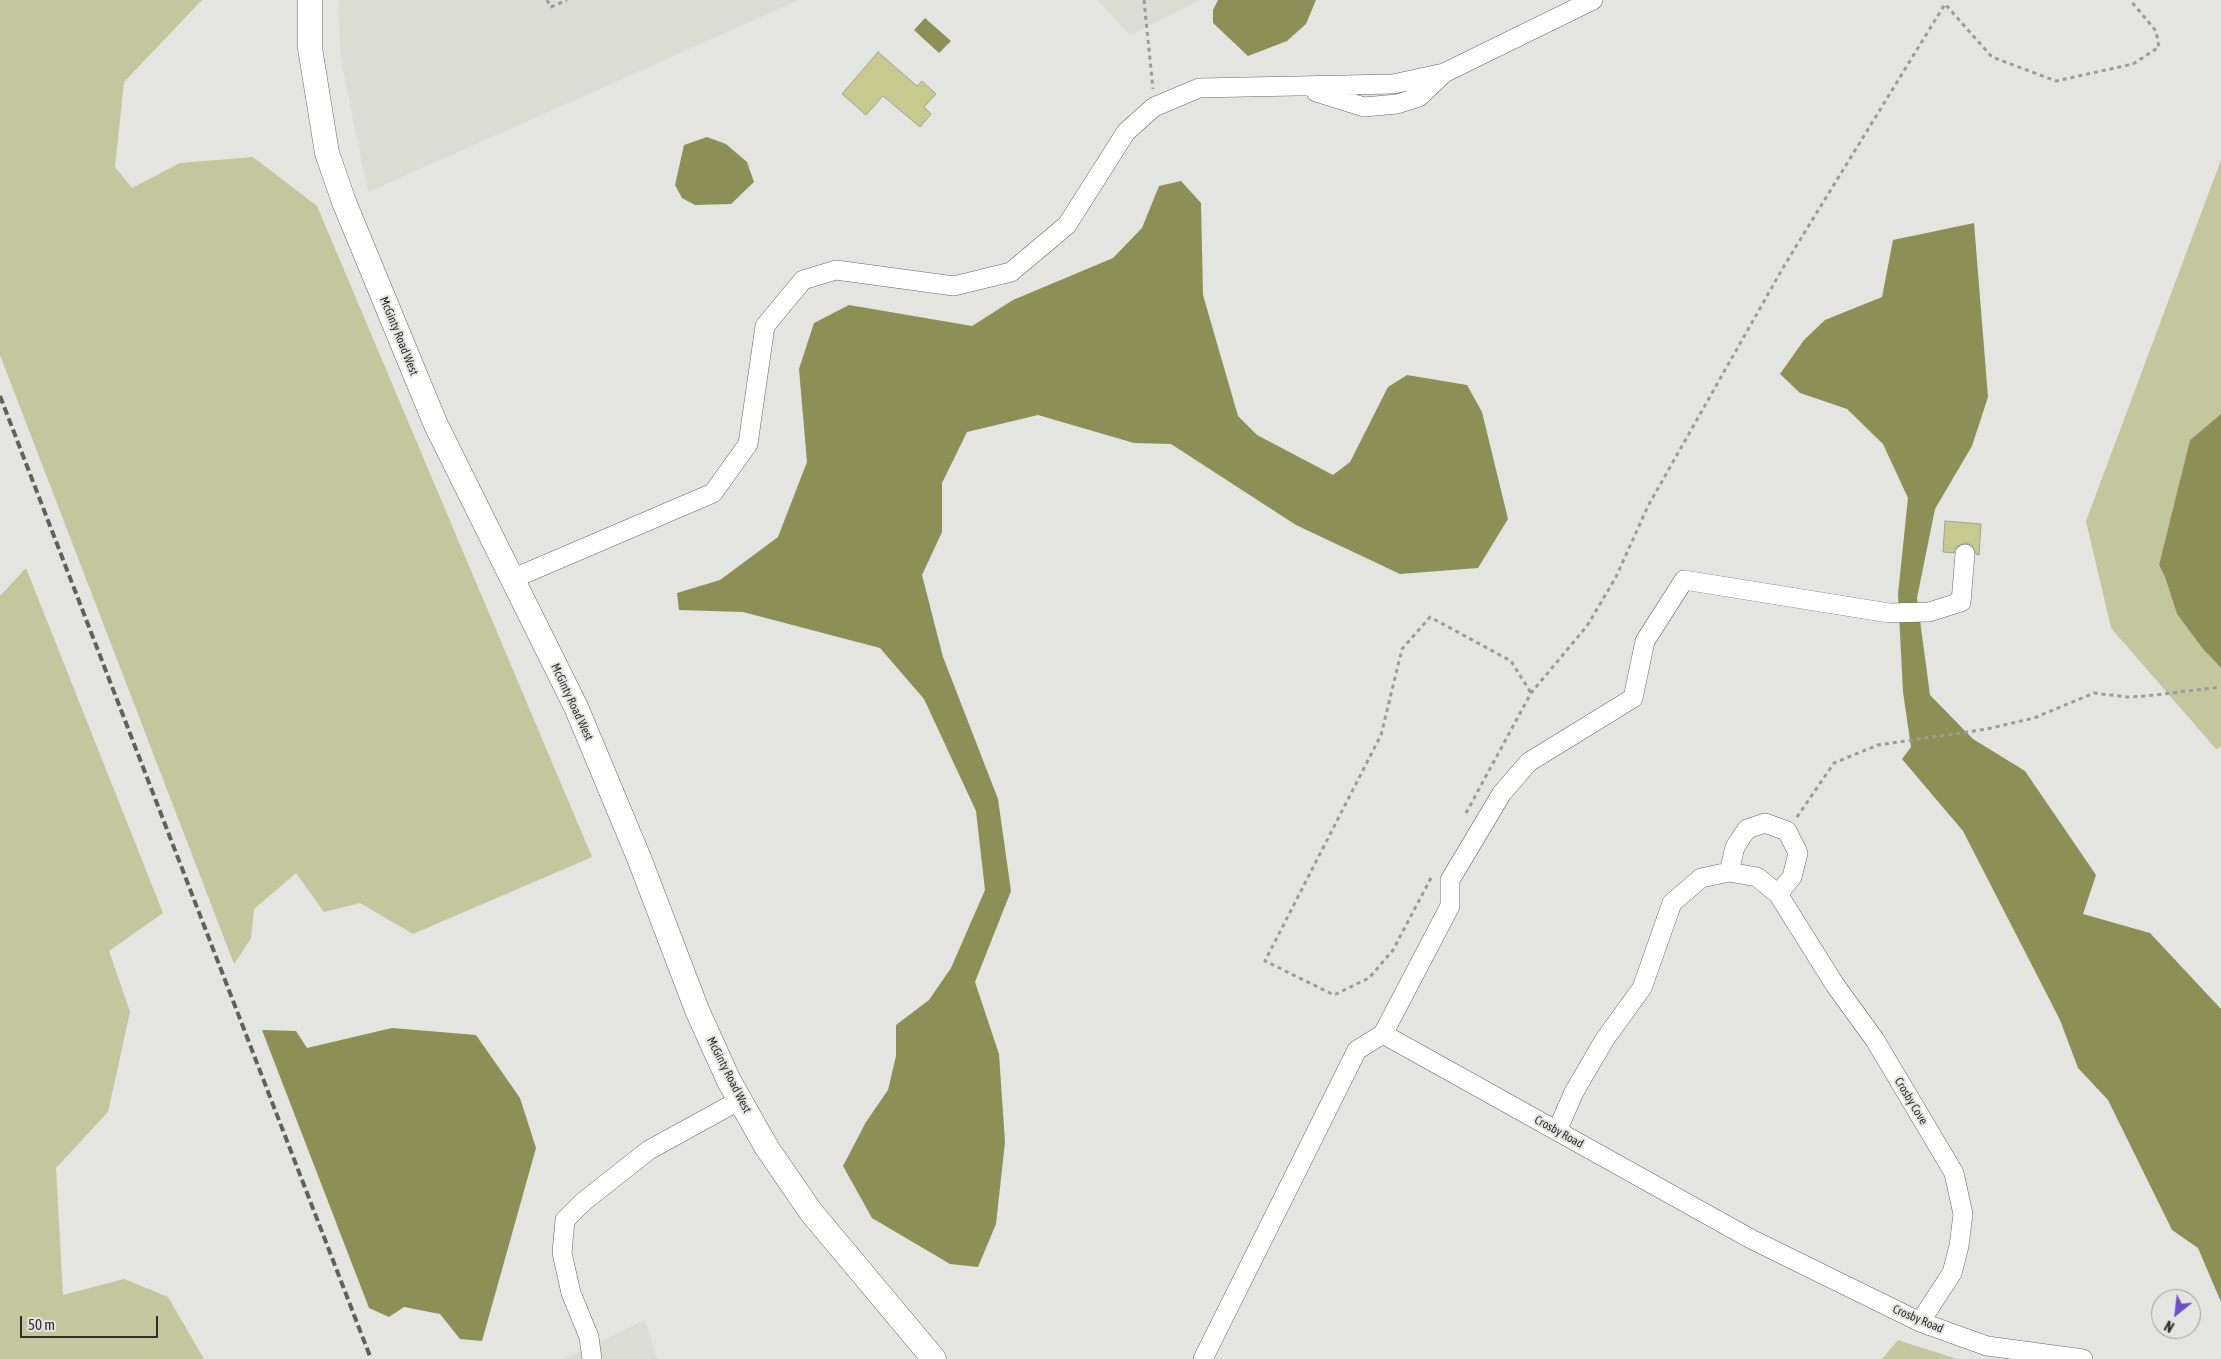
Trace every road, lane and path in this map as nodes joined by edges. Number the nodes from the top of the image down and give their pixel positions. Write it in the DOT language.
graph roads {
  1 [pos="310,0"];
  2 [pos="546,0"];
  3 [pos="567,0"];
  4 [pos="1144,0"];
  5 [pos="1593,0"];
  6 [pos="2130,0"];
  7 [pos="1154,107"];
  8 [pos="1965,554"];
  9 [pos="512,579"];
  10 [pos="2221,687"];
  11 [pos="1531,693"];
  12 [pos="1462,822"];
  13 [pos="1787,831"];
  14 [pos="1730,872"];
  15 [pos="1434,873"];
  16 [pos="1778,894"];
  17 [pos="1383,1034"];
  18 [pos="740,1100"];
  19 [pos="1556,1131"];
  20 [pos="1920,1322"];
  21 [pos="592,1359"];
  22 [pos="934,1359"];
  23 [pos="1203,1359"];
  24 [pos="2083,1359"];
  1 -- 9 [label="main road, McGinty Road West"];
  2 -- 3 [label="path"];
  4 -- 7 [label="path"];
  5 -- 7 [label="street"];
  6 -- 11 [label="path"];
  7 -- 9 [label="street"];
  8 -- 17 [label="street"];
  9 -- 18 [label="main road, McGinty Road West"];
  10 -- 13 [label="path"];
  11 -- 12 [label="path"];
  11 -- 15 [label="path"];
  13 -- 14 [label="street"];
  13 -- 16 [label="street"];
  14 -- 16 [label="street, Crosby Cove"];
  14 -- 19 [label="street, Crosby Cove"];
  16 -- 20 [label="street, Crosby Cove"];
  17 -- 19 [label="street, Crosby Road"];
  17 -- 23 [label="street"];
  18 -- 21 [label="street"];
  18 -- 22 [label="main road, McGinty Road West"];
  19 -- 20 [label="street, Crosby Road"];
  20 -- 24 [label="street, Crosby Road"];
}
